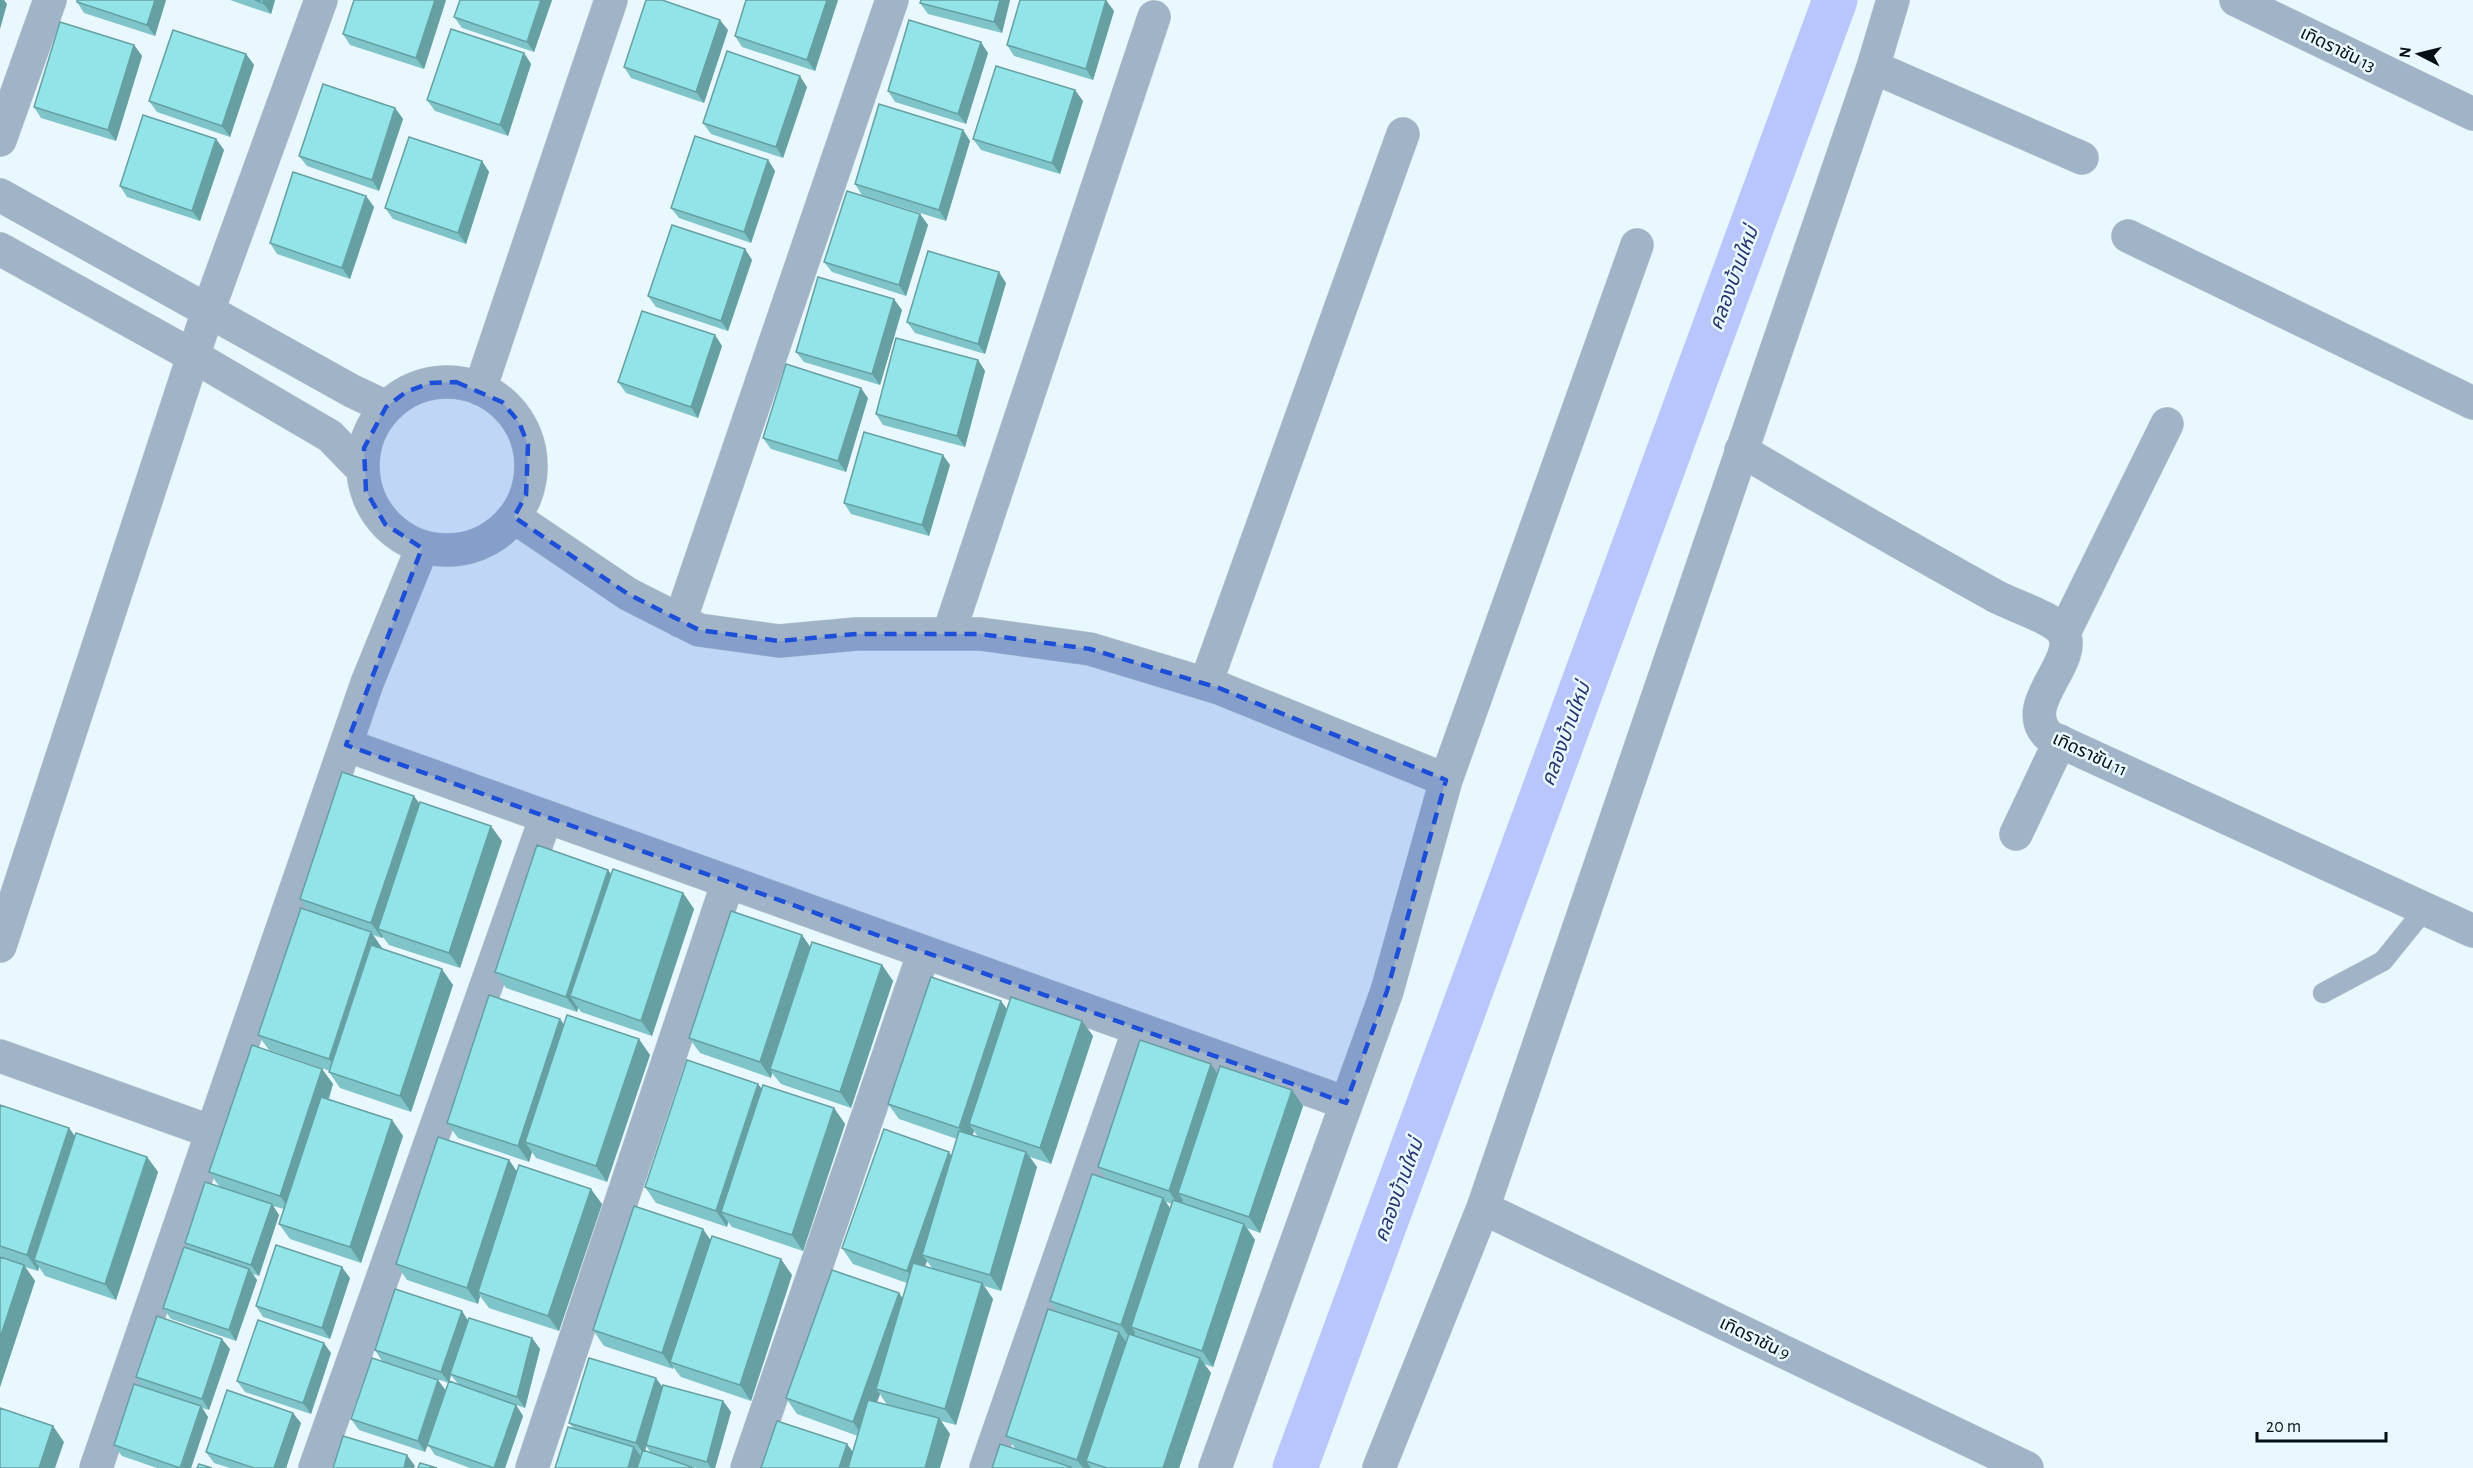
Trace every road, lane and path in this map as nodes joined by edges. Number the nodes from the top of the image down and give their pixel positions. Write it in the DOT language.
graph roads {
  1 [pos="50,0"];
  2 [pos="321,0"];
  3 [pos="611,0"];
  4 [pos="892,0"];
  5 [pos="1893,0"];
  6 [pos="2236,0"];
  7 [pos="1154,17"];
  8 [pos="1873,67"];
  9 [pos="2473,114"];
  10 [pos="1403,134"];
  11 [pos="0,140"];
  12 [pos="2082,158"];
  13 [pos="0,195"];
  14 [pos="2128,236"];
  15 [pos="1636,245"];
  16 [pos="0,249"];
  17 [pos="208,311"];
  18 [pos="195,357"];
  19 [pos="480,389"];
  20 [pos="2473,403"];
  21 [pos="386,407"];
  22 [pos="2167,424"];
  23 [pos="1741,450"];
  24 [pos="363,470"];
  25 [pos="514,517"];
  26 [pos="422,548"];
  27 [pos="680,621"];
  28 [pos="949,633"];
  29 [pos="2064,633"];
  30 [pos="1206,683"];
  31 [pos="2060,741"];
  32 [pos="346,745"];
  33 [pos="1446,780"];
  34 [pos="546,816"];
  35 [pos="2016,834"];
  36 [pos="728,882"];
  37 [pos="2425,909"];
  38 [pos="2473,931"];
  39 [pos="0,946"];
  40 [pos="924,952"];
  41 [pos="2323,993"];
  42 [pos="1139,1029"];
  43 [pos="1,1059"];
  44 [pos="1346,1102"];
  45 [pos="212,1132"];
  46 [pos="1483,1208"];
  47 [pos="96,1468"];
  48 [pos="315,1468"];
  49 [pos="532,1468"];
  50 [pos="747,1468"];
  51 [pos="986,1468"];
  52 [pos="1215,1468"];
  53 [pos="1379,1468"];
  54 [pos="2027,1468"];
  1 -- 11 [label="street"];
  2 -- 17 [label="street"];
  3 -- 19 [label="street"];
  4 -- 27 [label="street"];
  5 -- 8 [label="street"];
  6 -- 9 [label="street, เทิดราชัน 13"];
  7 -- 28 [label="street"];
  8 -- 12 [label="street"];
  8 -- 23 [label="street"];
  10 -- 30 [label="street"];
  13 -- 17 [label="street"];
  14 -- 20 [label="street"];
  15 -- 33 [label="street"];
  16 -- 18 [label="street"];
  17 -- 18 [label="street"];
  17 -- 21 [label="street"];
  18 -- 24 [label="street"];
  18 -- 39 [label="street"];
  19 -- 21 [label="street"];
  19 -- 25 [label="street"];
  21 -- 24 [label="street"];
  22 -- 29 [label="street, เทิดราชัน 11"];
  23 -- 29 [label="street"];
  23 -- 46 [label="street"];
  24 -- 26 [label="street"];
  25 -- 26 [label="street"];
  25 -- 27 [label="street"];
  26 -- 32 [label="street"];
  27 -- 28 [label="street"];
  28 -- 30 [label="street"];
  29 -- 31 [label="street, เทิดราชัน 11"];
  30 -- 33 [label="street"];
  31 -- 35 [label="street"];
  31 -- 37 [label="street, เทิดราชัน 11"];
  32 -- 34 [label="street"];
  32 -- 45 [label="street"];
  33 -- 44 [label="street"];
  34 -- 36 [label="street"];
  34 -- 48 [label="street"];
  36 -- 40 [label="street"];
  36 -- 49 [label="street"];
  37 -- 38 [label="street, เทิดราชัน 11"];
  37 -- 41 [label="lane"];
  40 -- 42 [label="street"];
  40 -- 50 [label="street"];
  42 -- 44 [label="street"];
  42 -- 51 [label="street"];
  43 -- 45 [label="street"];
  44 -- 52 [label="street"];
  45 -- 47 [label="street"];
  46 -- 53 [label="street"];
  46 -- 54 [label="street, เทิดราชัน 9"];
}
